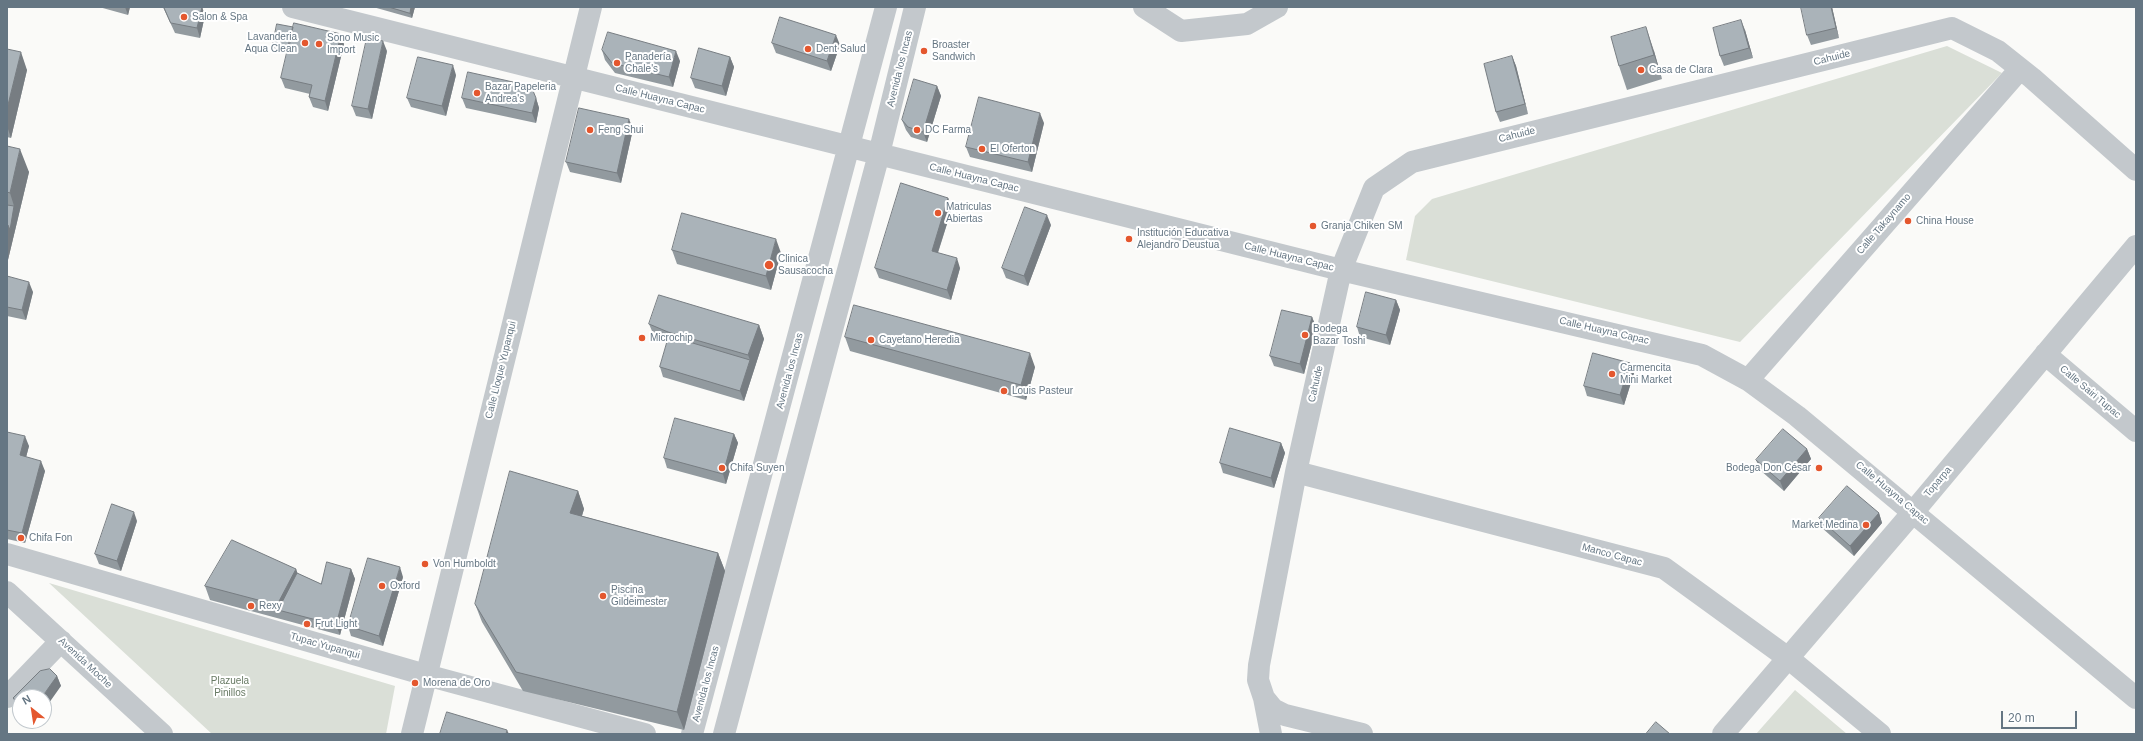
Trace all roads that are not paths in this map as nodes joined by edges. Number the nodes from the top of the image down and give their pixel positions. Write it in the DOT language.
graph roads {
  1 [pos="293,7"];
  2 [pos="591,7"];
  3 [pos="886,7"];
  4 [pos="915,7"];
  5 [pos="1144,7"];
  6 [pos="1277,7"];
  7 [pos="2020,69"];
  8 [pos="574,77"];
  9 [pos="850,147"];
  10 [pos="879,154"];
  11 [pos="2136,170"];
  12 [pos="2136,246"];
  13 [pos="1341,270"];
  14 [pos="2045,354"];
  15 [pos="1748,380"];
  16 [pos="2136,430"];
  17 [pos="1296,472"];
  18 [pos="1914,511"];
  19 [pos="7,554"];
  20 [pos="7,592"];
  21 [pos="61,641"];
  22 [pos="1788,658"];
  23 [pos="426,675"];
  24 [pos="7,698"];
  25 [pos="1264,698"];
  26 [pos="2136,698"];
  27 [pos="162,734"];
  28 [pos="412,734"];
  29 [pos="645,734"];
  30 [pos="692,734"];
  31 [pos="724,734"];
  32 [pos="1271,734"];
  33 [pos="1362,734"];
  34 [pos="1723,734"];
  35 [pos="1880,734"];
  1 -- 8 [label="street, Calle Huayna Capac"];
  2 -- 8 [label="street, Calle Lloque Yupanqui"];
  3 -- 9 [label="street, Avenida los Incas"];
  4 -- 10 [label="street, Avenida los Incas"];
  5 -- 6 [label="street"];
  7 -- 11 [label="street, Cahuide"];
  7 -- 13 [label="street, Cahuide"];
  7 -- 15 [label="street, Calle Takaynamo"];
  8 -- 9 [label="street, Calle Huayna Capac"];
  8 -- 23 [label="street, Calle Lloque Yupanqui"];
  9 -- 10 [label="street, Calle Huayna Capac"];
  9 -- 30 [label="street, Avenida los Incas"];
  10 -- 13 [label="street, Calle Huayna Capac"];
  10 -- 31 [label="street, Avenida los Incas"];
  12 -- 14 [label="street, Toparpa"];
  13 -- 15 [label="street, Calle Huayna Capac"];
  13 -- 17 [label="street, Cahuide"];
  14 -- 16 [label="street, Calle Sairi Tupac"];
  14 -- 18 [label="street, Toparpa"];
  15 -- 18 [label="street, Calle Huayna Capac"];
  17 -- 22 [label="street, Manco Capac"];
  17 -- 25 [label="street, Cahuide"];
  18 -- 22 [label="street, Toparpa"];
  18 -- 26 [label="street, Calle Huayna Capac"];
  19 -- 23 [label="street, Tupac Yupanqui"];
  20 -- 21 [label="street, Avenida Moche"];
  21 -- 24 [label="street"];
  21 -- 27 [label="street, Avenida Moche"];
  22 -- 34 [label="street, Toparpa"];
  22 -- 35 [label="street, Manco Capac"];
  23 -- 28 [label="street, Calle Lloque Yupanqui"];
  23 -- 29 [label="street, Tupac Yupanqui"];
  25 -- 32 [label="street, Cahuide"];
  25 -- 33 [label="street"];
}
